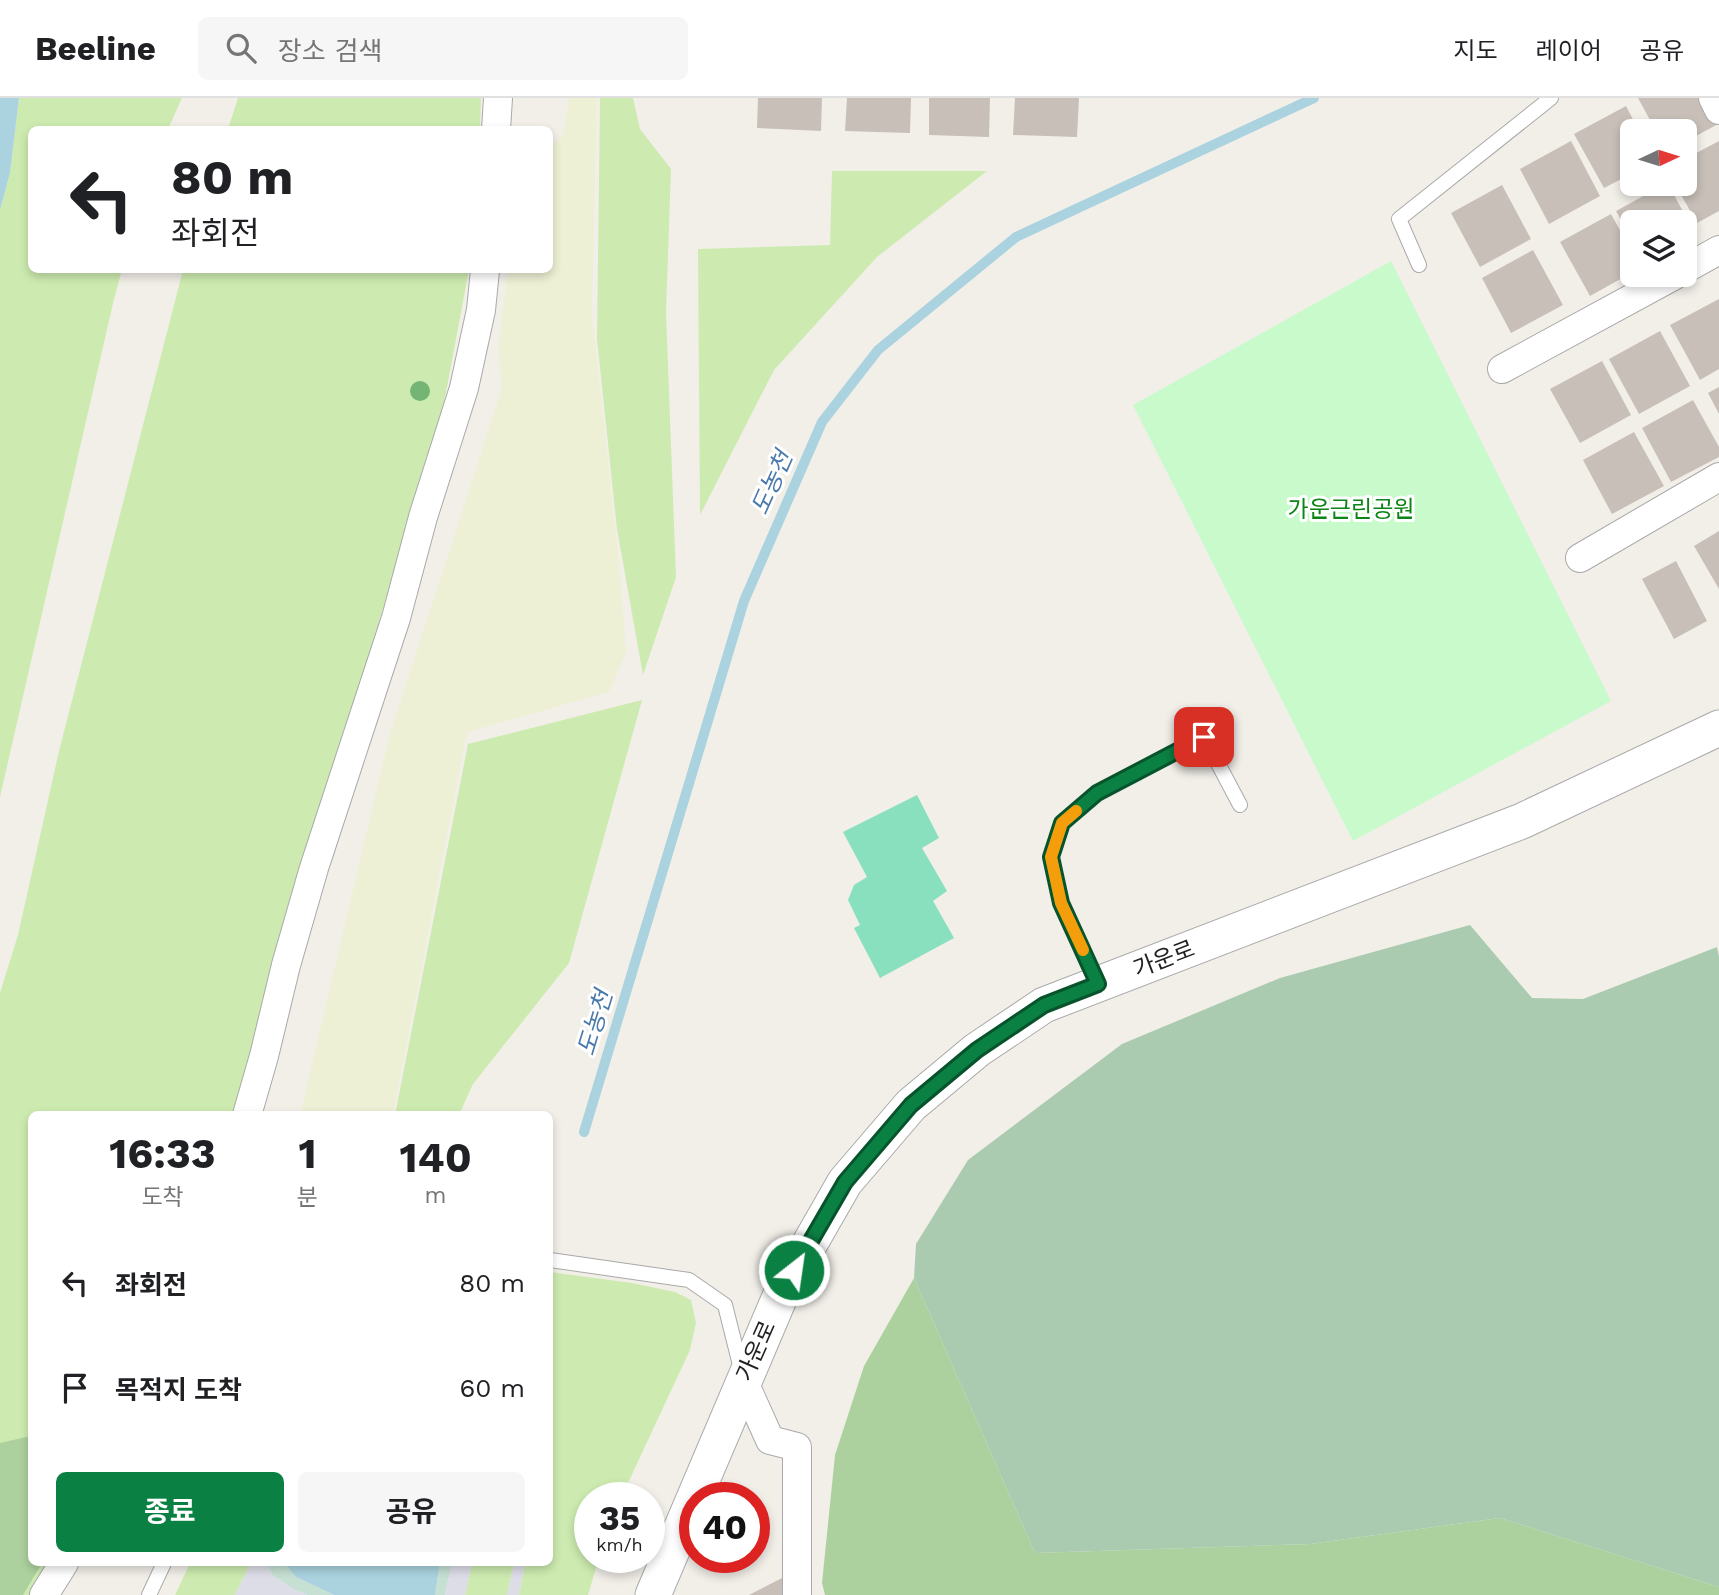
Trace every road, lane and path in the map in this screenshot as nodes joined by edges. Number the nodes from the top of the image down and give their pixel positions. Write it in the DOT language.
graph roads {
  1 [pos="498,98"];
  2 [pos="1551,98"];
  3 [pos="1713,98"];
  4 [pos="1719,110"];
  5 [pos="496,126"];
  6 [pos="1719,250"];
  7 [pos="1697,262"];
  8 [pos="1419,265"];
  9 [pos="485,273"];
  10 [pos="1653,287"];
  11 [pos="1502,369"];
  12 [pos="1719,477"];
  13 [pos="1580,558"];
  14 [pos="1719,728"];
  15 [pos="1240,805"];
  16 [pos="1098,984"];
  17 [pos="248,1111"];
  18 [pos="553,1260"];
  19 [pos="743,1380"];
  20 [pos="62,1566"];
  21 [pos="163,1566"];
  22 [pos="44,1595"];
  23 [pos="149,1595"];
  24 [pos="653,1595"];
  25 [pos="797,1595"];
  1 -- 5 [label="street"];
  2 -- 8 [label="lane"];
  3 -- 4 [label="street"];
  6 -- 7 [label="street"];
  9 -- 17 [label="street"];
  10 -- 11 [label="street"];
  12 -- 13 [label="street"];
  14 -- 16 [label="street, 가운로"];
  15 -- 16 [label="lane"];
  16 -- 19 [label="street, 가운로"];
  18 -- 19 [label="lane"];
  19 -- 24 [label="street, 가운로"];
  19 -- 25 [label="street"];
  20 -- 22 [label="street"];
  21 -- 23 [label="lane"];
}
